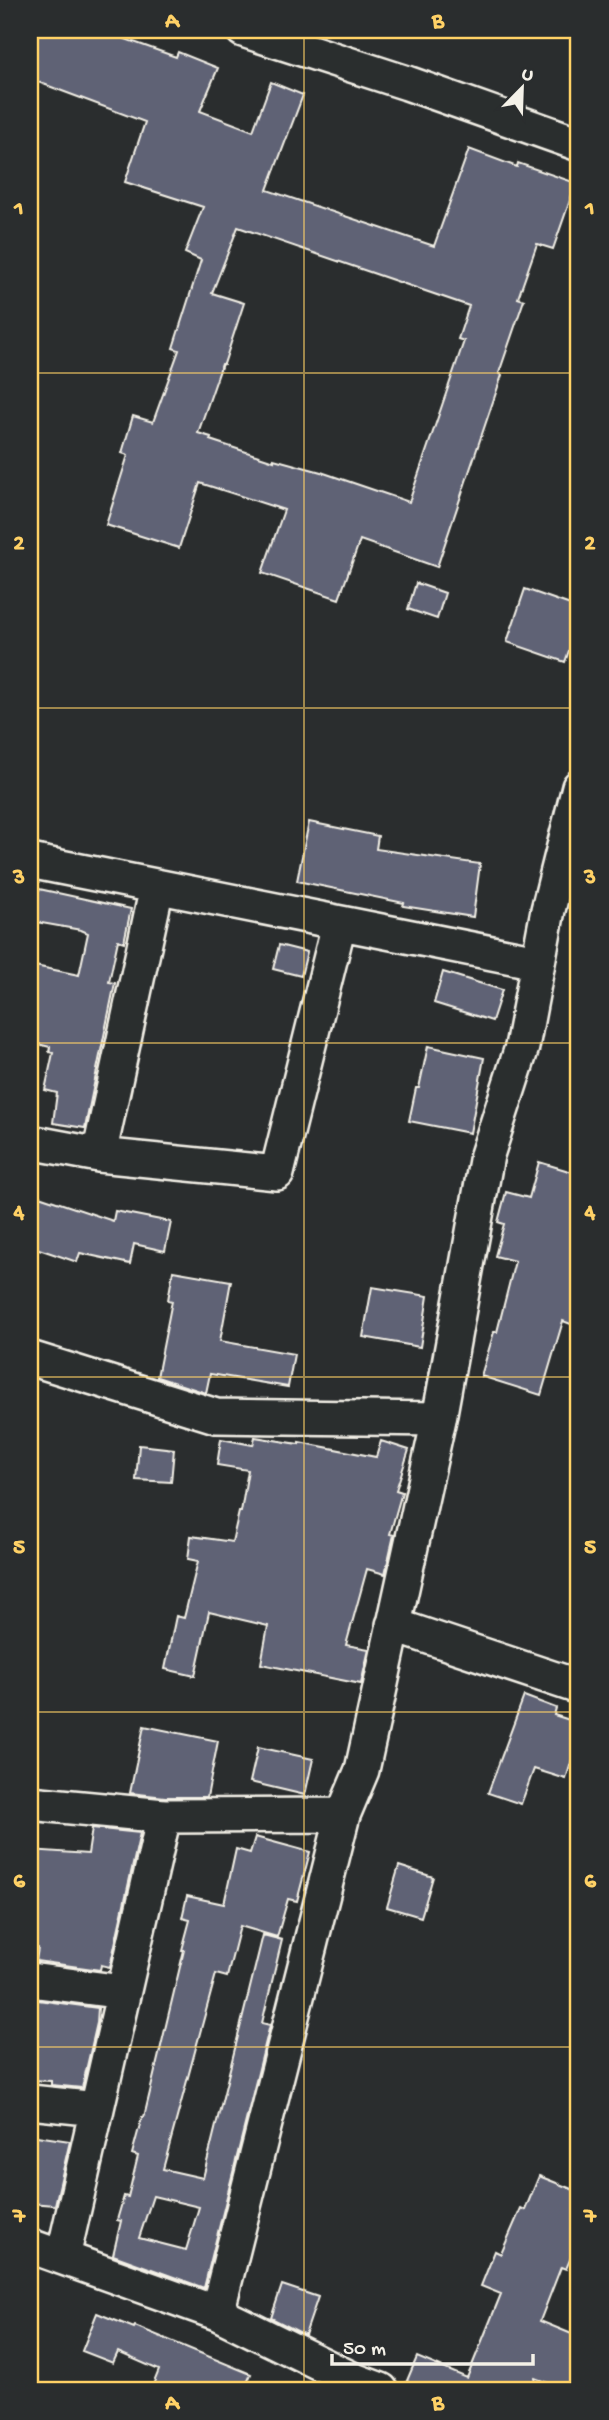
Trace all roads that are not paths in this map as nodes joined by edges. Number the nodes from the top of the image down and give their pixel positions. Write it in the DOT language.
graph roads {
  1 [pos="243,30"];
  2 [pos="579,144"];
  3 [pos="579,786"];
  4 [pos="30,861"];
  5 [pos="157,887"];
  6 [pos="339,924"];
  7 [pos="537,962"];
  8 [pos="30,1142"];
  9 [pos="99,1155"];
  10 [pos="30,1358"];
  11 [pos="439,1419"];
  12 [pos="393,1625"];
  13 [pos="579,1687"];
  14 [pos="30,1802"];
  15 [pos="163,1815"];
  16 [pos="343,1815"];
  17 [pos="30,1980"];
  18 [pos="123,1992"];
  19 [pos="30,2102"];
  20 [pos="97,2109"];
  21 [pos="30,2246"];
  22 [pos="63,2257"];
  23 [pos="217,2313"];
  24 [pos="381,2390"];
  1 -- 2 [label="street"];
  3 -- 7 [label="street"];
  4 -- 5 [label="street"];
  5 -- 6 [label="street"];
  5 -- 9 [label="street"];
  6 -- 7 [label="street"];
  6 -- 9 [label="street"];
  7 -- 11 [label="street"];
  8 -- 9 [label="street"];
  10 -- 11 [label="street"];
  11 -- 12 [label="street"];
  12 -- 13 [label="street"];
  12 -- 16 [label="street"];
  14 -- 15 [label="street"];
  15 -- 16 [label="street"];
  15 -- 18 [label="street"];
  16 -- 23 [label="street"];
  17 -- 18 [label="street"];
  18 -- 20 [label="street"];
  19 -- 20 [label="street"];
  20 -- 22 [label="street"];
  21 -- 22 [label="street"];
  22 -- 23 [label="street"];
  23 -- 24 [label="street"];
}
